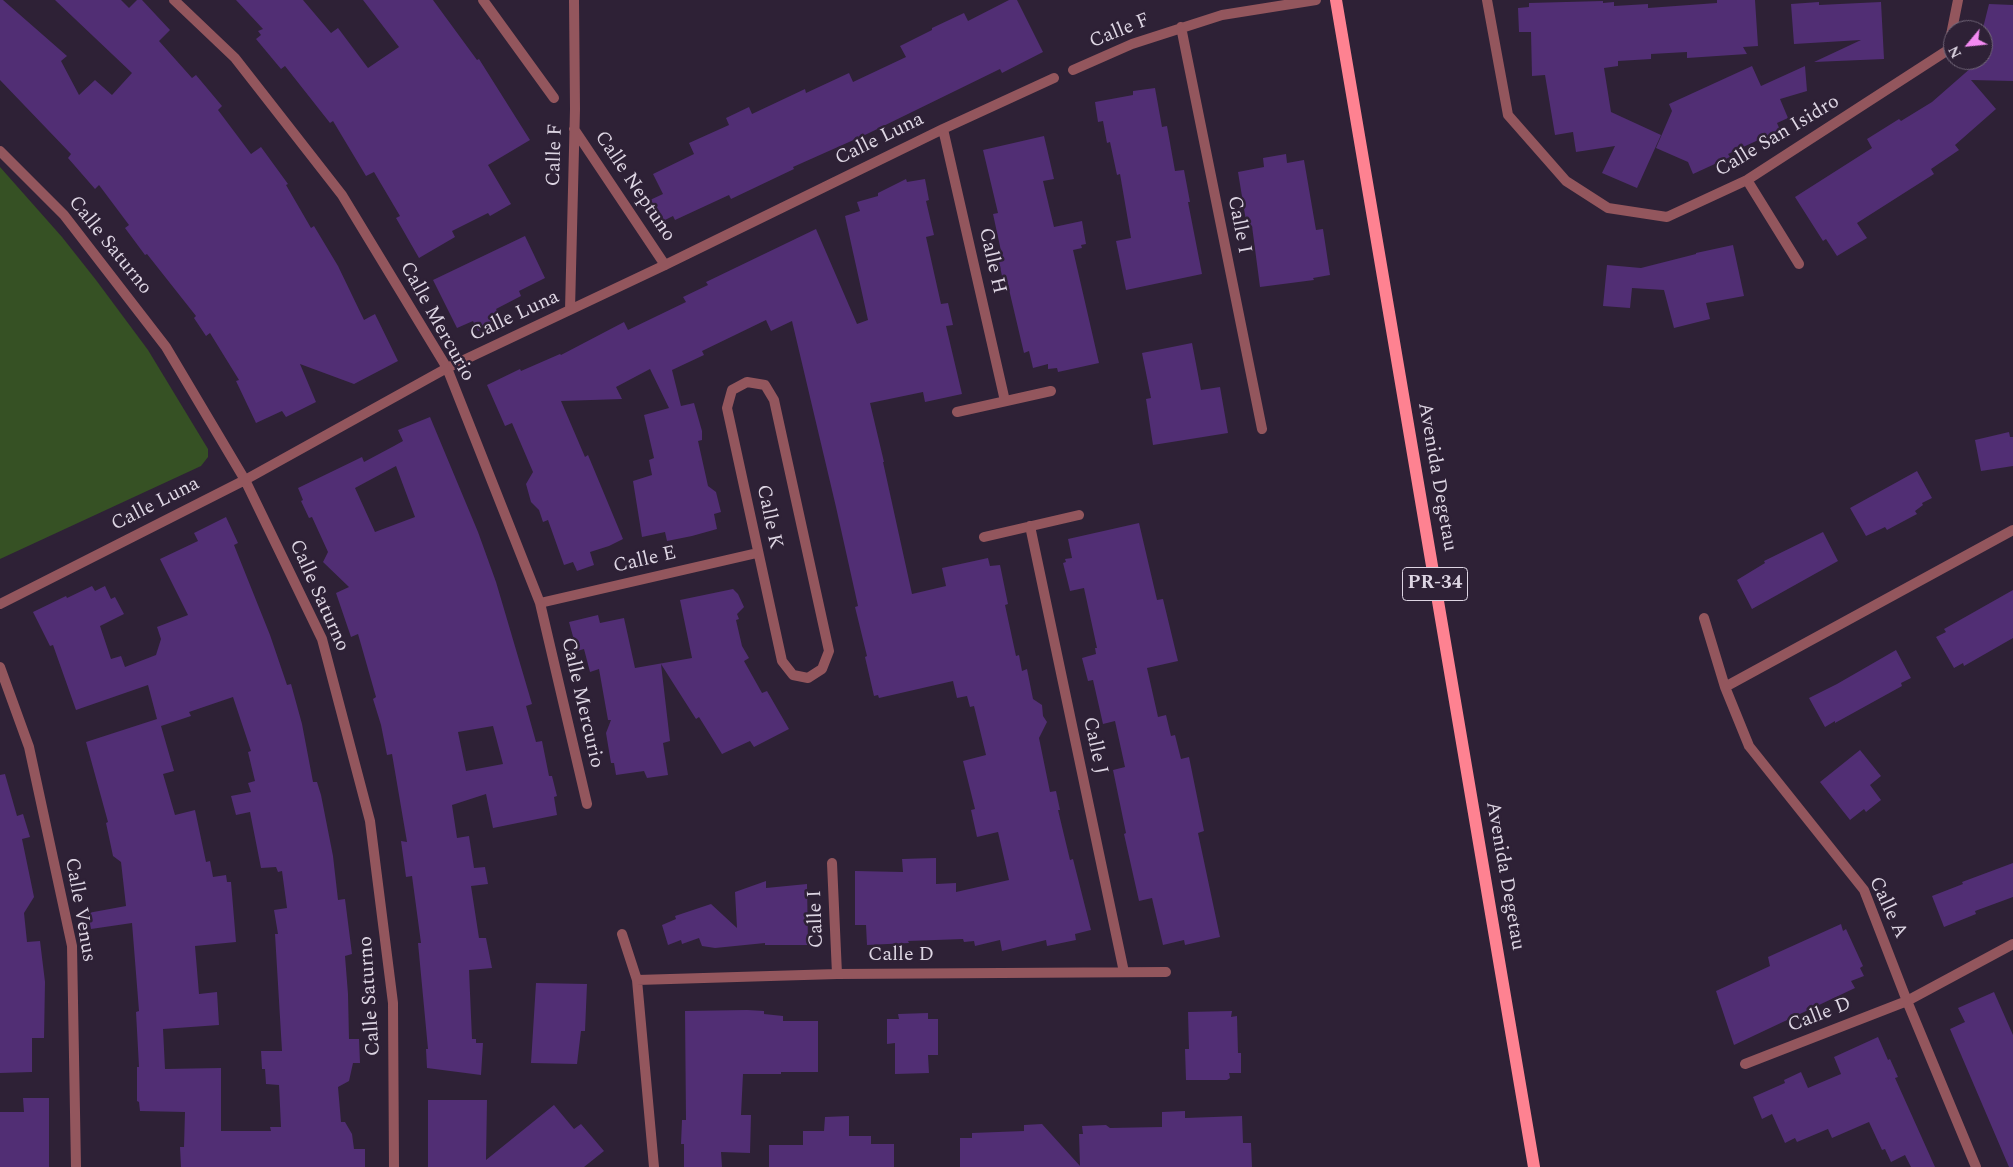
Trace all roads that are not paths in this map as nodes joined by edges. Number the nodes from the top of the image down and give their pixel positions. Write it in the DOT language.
graph roads {
  1 [pos="174,0"];
  2 [pos="483,0"];
  3 [pos="574,0"];
  4 [pos="1316,0"];
  5 [pos="1336,0"];
  6 [pos="1487,0"];
  7 [pos="1958,0"];
  8 [pos="1180,28"];
  9 [pos="1072,70"];
  10 [pos="1054,78"];
  11 [pos="554,98"];
  12 [pos="574,129"];
  13 [pos="943,129"];
  14 [pos="0,151"];
  15 [pos="1747,180"];
  16 [pos="1800,264"];
  17 [pos="665,265"];
  18 [pos="570,310"];
  19 [pos="447,368"];
  20 [pos="1051,391"];
  21 [pos="1005,401"];
  22 [pos="957,412"];
  23 [pos="1262,428"];
  24 [pos="245,480"];
  25 [pos="1079,515"];
  26 [pos="1030,526"];
  27 [pos="2013,530"];
  28 [pos="984,537"];
  29 [pos="757,553"];
  30 [pos="540,603"];
  31 [pos="0,604"];
  32 [pos="1704,618"];
  33 [pos="0,667"];
  34 [pos="1725,687"];
  35 [pos="587,804"];
  36 [pos="832,863"];
  37 [pos="622,934"];
  38 [pos="2013,944"];
  39 [pos="1124,972"];
  40 [pos="1166,972"];
  41 [pos="837,974"];
  42 [pos="637,980"];
  43 [pos="1907,1001"];
  44 [pos="1745,1064"];
  45 [pos="76,1167"];
  46 [pos="394,1167"];
  47 [pos="654,1167"];
  48 [pos="1534,1167"];
  49 [pos="1976,1167"];
  1 -- 19 [label="street, Calle Mercurio"];
  2 -- 11 [label="street"];
  3 -- 12 [label="street, Calle F"];
  4 -- 8 [label="street, Calle F"];
  5 -- 48 [label="main road, Avenida Degetau / PR-34"];
  6 -- 15 [label="street, Calle San Isidro"];
  7 -- 15 [label="street, Calle San Isidro"];
  8 -- 9 [label="street, Calle F"];
  8 -- 23 [label="street, Calle I"];
  10 -- 13 [label="street, Calle Luna"];
  12 -- 17 [label="street, Calle Neptuno"];
  12 -- 18 [label="street, Calle F"];
  13 -- 17 [label="street, Calle Luna"];
  13 -- 21 [label="street, Calle H"];
  14 -- 24 [label="street, Calle Saturno"];
  15 -- 16 [label="street"];
  17 -- 18 [label="street, Calle Luna"];
  18 -- 19 [label="street, Calle Luna"];
  19 -- 24 [label="street, Calle Luna"];
  19 -- 30 [label="street, Calle Mercurio"];
  20 -- 21 [label="street"];
  21 -- 22 [label="street"];
  24 -- 31 [label="street, Calle Luna"];
  24 -- 46 [label="street, Calle Saturno"];
  25 -- 26 [label="street"];
  26 -- 28 [label="street"];
  26 -- 39 [label="street, Calle J"];
  27 -- 34 [label="street"];
  29 -- 29 [label="street, Calle K"];
  29 -- 30 [label="street, Calle E"];
  30 -- 35 [label="street, Calle Mercurio"];
  32 -- 34 [label="street, Calle A"];
  33 -- 45 [label="street, Calle Venus"];
  34 -- 43 [label="street, Calle A"];
  36 -- 41 [label="street, Calle I"];
  37 -- 42 [label="street"];
  38 -- 43 [label="street, Calle D"];
  39 -- 40 [label="street, Calle D"];
  39 -- 41 [label="street, Calle D"];
  41 -- 42 [label="street, Calle D"];
  42 -- 47 [label="street"];
  43 -- 44 [label="street, Calle D"];
  43 -- 49 [label="street, Calle A"];
}
